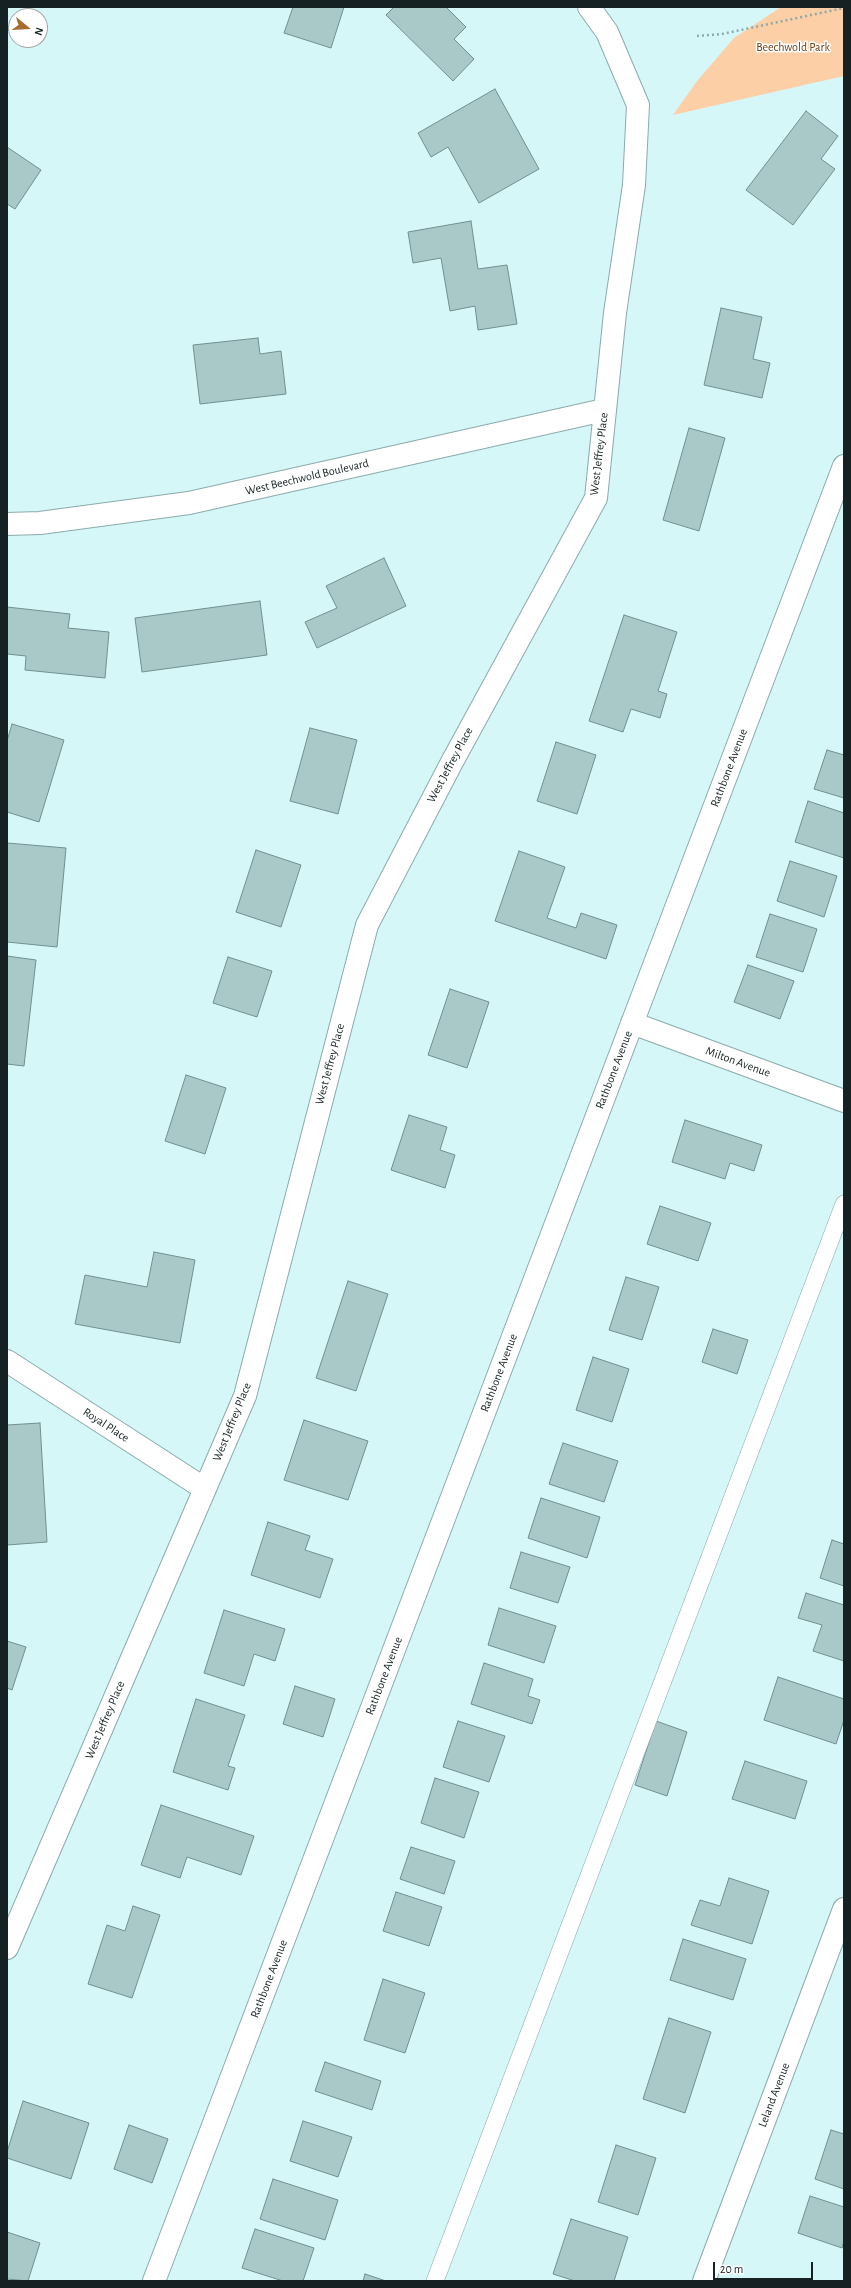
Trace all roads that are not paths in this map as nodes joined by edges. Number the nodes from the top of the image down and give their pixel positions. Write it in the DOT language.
graph roads {
  1 [pos="589,7"];
  2 [pos="604,410"];
  3 [pos="844,466"];
  4 [pos="7,524"];
  5 [pos="632,1023"];
  6 [pos="844,1101"];
  7 [pos="844,1204"];
  8 [pos="7,1361"];
  9 [pos="205,1489"];
  10 [pos="844,1909"];
  11 [pos="7,1948"];
  12 [pos="154,2281"];
  13 [pos="435,2281"];
  14 [pos="704,2281"];
  1 -- 2 [label="street, West Jeffrey Place"];
  2 -- 4 [label="street, West Beechwold Boulevard"];
  2 -- 9 [label="street, West Jeffrey Place"];
  3 -- 5 [label="street, Rathbone Avenue"];
  5 -- 6 [label="street, Milton Avenue"];
  5 -- 12 [label="street, Rathbone Avenue"];
  7 -- 13 [label="lane"];
  8 -- 9 [label="street, Royal Place"];
  9 -- 11 [label="street, West Jeffrey Place"];
  10 -- 14 [label="street, Leland Avenue"];
}
